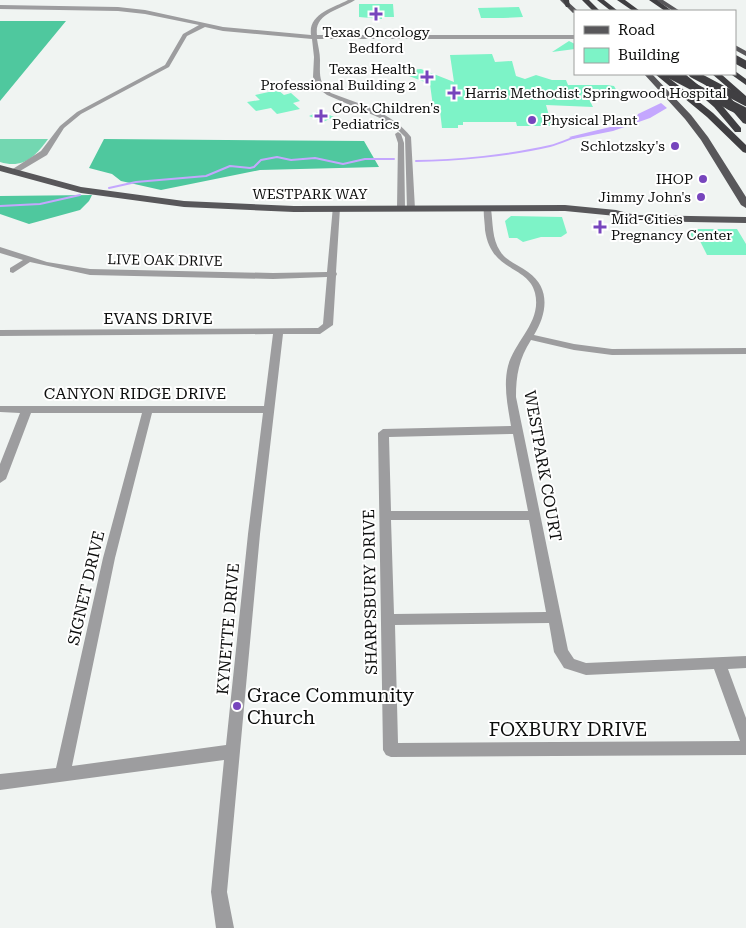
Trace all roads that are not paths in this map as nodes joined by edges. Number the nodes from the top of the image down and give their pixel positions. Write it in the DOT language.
graph roads {
  1 [pos="10,0"];
  2 [pos="62,0"];
  3 [pos="341,0"];
  4 [pos="352,0"];
  5 [pos="585,0"];
  6 [pos="594,0"];
  7 [pos="600,0"];
  8 [pos="614,0"];
  9 [pos="620,0"];
  10 [pos="630,0"];
  11 [pos="659,0"];
  12 [pos="132,5"];
  13 [pos="648,5"];
  14 [pos="1,8"];
  15 [pos="56,10"];
  16 [pos="127,10"];
  17 [pos="596,10"];
  18 [pos="606,10"];
  19 [pos="614,10"];
  20 [pos="628,10"];
  21 [pos="635,10"];
  22 [pos="666,10"];
  23 [pos="675,10"];
  24 [pos="315,14"];
  25 [pos="323,15"];
  26 [pos="308,21"];
  27 [pos="204,25"];
  28 [pos="313,36"];
  29 [pos="574,36"];
  30 [pos="736,56"];
  31 [pos="309,62"];
  32 [pos="316,62"];
  33 [pos="736,62"];
  34 [pos="746,65"];
  35 [pos="746,70"];
  36 [pos="308,73"];
  37 [pos="736,74"];
  38 [pos="649,75"];
  39 [pos="660,75"];
  40 [pos="671,75"];
  41 [pos="681,75"];
  42 [pos="695,75"];
  43 [pos="699,75"];
  44 [pos="717,75"];
  45 [pos="730,75"];
  46 [pos="746,84"];
  47 [pos="311,85"];
  48 [pos="321,88"];
  49 [pos="333,99"];
  50 [pos="746,101"];
  51 [pos="746,112"];
  52 [pos="746,122"];
  53 [pos="746,141"];
  54 [pos="746,150"];
  55 [pos="0,168"];
  56 [pos="12,172"];
  57 [pos="746,205"];
  58 [pos="336,208"];
  59 [pos="406,208"];
  60 [pos="487,209"];
  61 [pos="746,211"];
  62 [pos="624,214"];
  63 [pos="746,220"];
  64 [pos="0,250"];
  65 [pos="29,259"];
  66 [pos="13,270"];
  67 [pos="333,274"];
  68 [pos="278,332"];
  69 [pos="0,333"];
  70 [pos="528,336"];
  71 [pos="746,351"];
  72 [pos="0,409"];
  73 [pos="27,409"];
  74 [pos="148,409"];
  75 [pos="269,410"];
  76 [pos="517,430"];
  77 [pos="383,432"];
  78 [pos="0,479"];
  79 [pos="385,515"];
  80 [pos="534,516"];
  81 [pos="553,617"];
  82 [pos="388,620"];
  83 [pos="746,662"];
  84 [pos="720,664"];
  85 [pos="746,738"];
  86 [pos="746,748"];
  87 [pos="391,750"];
  88 [pos="234,751"];
  89 [pos="62,775"];
  90 [pos="0,782"];
  91 [pos="225,928"];
  1 -- 14 [label="street"];
  2 -- 15 [label="street"];
  3 -- 24 [label="street"];
  4 -- 25 [label="street"];
  5 -- 17 [label="highway"];
  6 -- 18 [label="highway"];
  7 -- 19 [label="highway"];
  8 -- 20 [label="highway"];
  9 -- 21 [label="highway"];
  10 -- 13 [label="highway"];
  11 -- 23 [label="main road"];
  12 -- 16 [label="street"];
  13 -- 22 [label="highway"];
  14 -- 15 [label="street"];
  15 -- 16 [label="street"];
  16 -- 27 [label="street"];
  24 -- 25 [label="street"];
  24 -- 26 [label="street"];
  25 -- 28 [label="street"];
  27 -- 28 [label="street"];
  27 -- 56 [label="street"];
  28 -- 29 [label="street"];
  28 -- 32 [label="street"];
  30 -- 34 [label="highway"];
  31 -- 32 [label="street"];
  32 -- 48 [label="street"];
  33 -- 35 [label="highway"];
  36 -- 47 [label="street"];
  37 -- 46 [label="highway"];
  38 -- 57 [label="main road"];
  39 -- 54 [label="highway"];
  40 -- 51 [label="highway, bridge"];
  41 -- 53 [label="highway"];
  42 -- 50 [label="highway, bridge"];
  43 -- 52 [label="highway"];
  44 -- 50 [label="highway"];
  45 -- 46 [label="highway"];
  47 -- 48 [label="street"];
  47 -- 49 [label="street"];
  48 -- 49 [label="street"];
  49 -- 59 [label="street"];
  55 -- 56 [label="main road, WESTPARK WAY"];
  56 -- 58 [label="main road, WESTPARK WAY"];
  58 -- 59 [label="main road, WESTPARK WAY"];
  58 -- 67 [label="street"];
  59 -- 60 [label="main road, WESTPARK WAY"];
  60 -- 62 [label="main road, WESTPARK WAY"];
  60 -- 70 [label="street, WESTPARK COURT"];
  61 -- 62 [label="main road, WESTPARK WAY"];
  62 -- 63 [label="main road, WESTPARK WAY"];
  64 -- 65 [label="street, LIVE OAK DRIVE"];
  65 -- 66 [label="street"];
  65 -- 67 [label="street, LIVE OAK DRIVE"];
  67 -- 68 [label="street, EVANS DRIVE"];
  68 -- 69 [label="street, EVANS DRIVE"];
  68 -- 75 [label="street, KYNETTE DRIVE"];
  70 -- 71 [label="street"];
  70 -- 76 [label="street, WESTPARK COURT"];
  72 -- 73 [label="street, CANYON RIDGE DRIVE"];
  73 -- 74 [label="street, CANYON RIDGE DRIVE"];
  73 -- 78 [label="street"];
  74 -- 75 [label="street, CANYON RIDGE DRIVE"];
  74 -- 89 [label="street, SIGNET DRIVE"];
  75 -- 88 [label="street, KYNETTE DRIVE"];
  76 -- 77 [label="street"];
  76 -- 80 [label="street, WESTPARK COURT"];
  77 -- 79 [label="street, SHARPSBURY DRIVE"];
  79 -- 80 [label="street"];
  79 -- 82 [label="street, SHARPSBURY DRIVE"];
  80 -- 81 [label="street, WESTPARK COURT"];
  81 -- 82 [label="street"];
  81 -- 84 [label="street, WESTPARK COURT"];
  82 -- 87 [label="street, SHARPSBURY DRIVE"];
  83 -- 84 [label="street"];
  84 -- 85 [label="street"];
  86 -- 87 [label="street, FOXBURY DRIVE"];
  88 -- 89 [label="street"];
  88 -- 91 [label="street, KYNETTE DRIVE"];
  89 -- 90 [label="street"];
}
